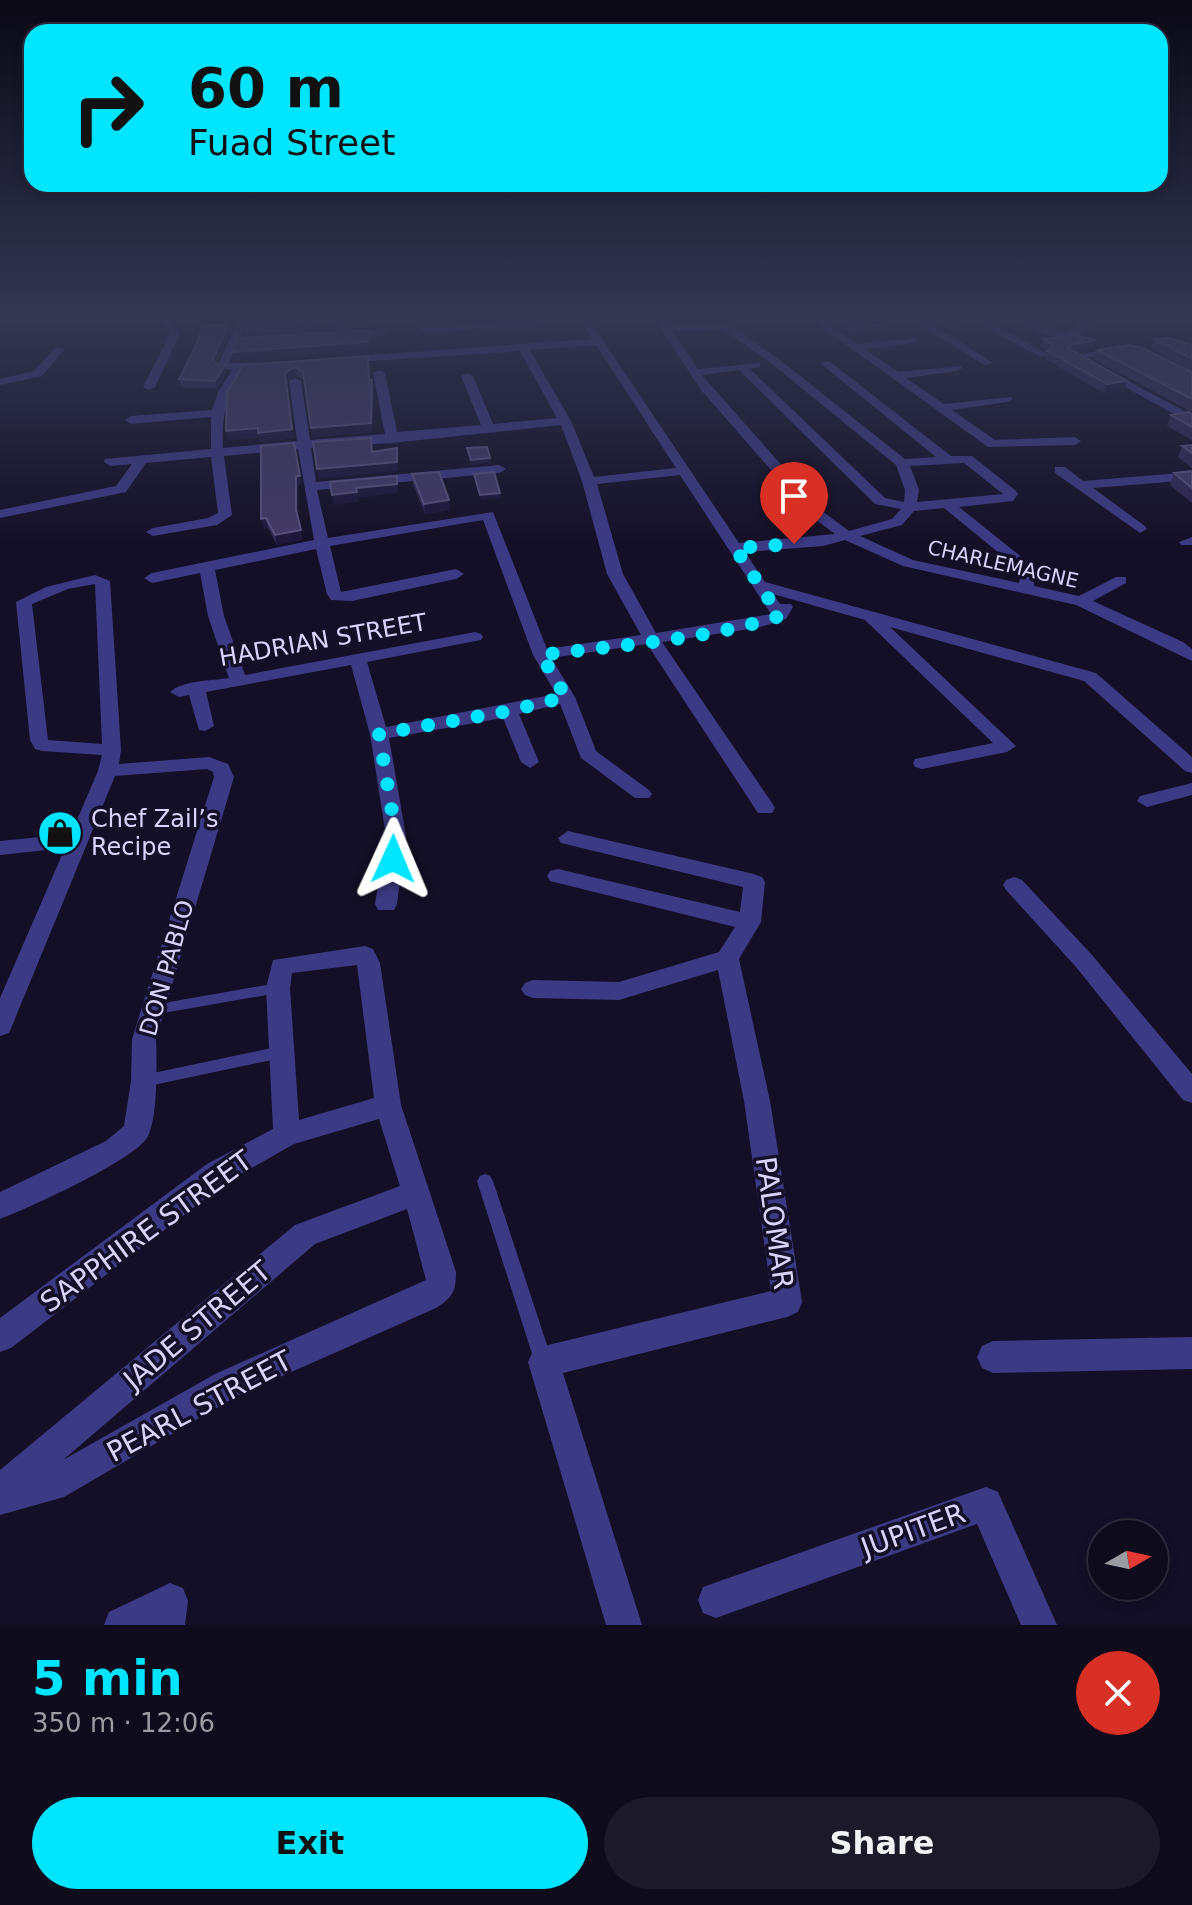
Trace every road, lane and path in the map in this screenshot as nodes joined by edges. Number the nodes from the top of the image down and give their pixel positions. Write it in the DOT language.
graph roads {
  1 [pos="223,394"];
  2 [pos="297,394"];
  3 [pos="383,394"];
  4 [pos="474,394"];
  5 [pos="550,394"];
  6 [pos="631,394"];
  7 [pos="710,394"];
  8 [pos="770,394"];
  9 [pos="823,394"];
  10 [pos="864,394"];
  11 [pos="922,394"];
  12 [pos="1144,394"];
  13 [pos="1007,399"];
  14 [pos="942,408"];
  15 [pos="217,413"];
  16 [pos="131,420"];
  17 [pos="1192,420"];
  18 [pos="565,421"];
  19 [pos="489,430"];
  20 [pos="392,439"];
  21 [pos="1075,441"];
  22 [pos="305,446"];
  23 [pos="220,453"];
  24 [pos="141,460"];
  25 [pos="948,460"];
  26 [pos="110,462"];
  27 [pos="902,463"];
  28 [pos="499,469"];
  29 [pos="1060,470"];
  30 [pos="682,471"];
  31 [pos="1192,476"];
  32 [pos="589,481"];
  33 [pos="1081,485"];
  34 [pos="310,487"];
  35 [pos="947,504"];
  36 [pos="910,507"];
  37 [pos="0,514"];
  38 [pos="1140,529"];
  39 [pos="153,532"];
  40 [pos="847,536"];
  41 [pos="322,543"];
  42 [pos="735,548"];
  43 [pos="207,568"];
  44 [pos="456,574"];
  45 [pos="152,578"];
  46 [pos="1121,580"];
  47 [pos="759,585"];
  48 [pos="1025,590"];
  49 [pos="791,596"];
  50 [pos="1081,601"];
  51 [pos="780,616"];
  52 [pos="870,616"];
  53 [pos="475,637"];
  54 [pos="652,640"];
  55 [pos="1184,644"];
  56 [pos="541,655"];
  57 [pos="1192,656"];
  58 [pos="358,659"];
  59 [pos="238,680"];
  60 [pos="566,697"];
  61 [pos="509,711"];
  62 [pos="205,726"];
  63 [pos="379,734"];
  64 [pos="110,761"];
  65 [pos="530,762"];
  66 [pos="922,763"];
  67 [pos="1192,767"];
  68 [pos="1192,789"];
  69 [pos="642,794"];
  70 [pos="1147,801"];
  71 [pos="765,808"];
  72 [pos="568,838"];
  73 [pos="77,840"];
  74 [pos="0,848"];
  75 [pos="558,876"];
  76 [pos="1014,885"];
  77 [pos="386,904"];
  78 [pos="750,922"];
  79 [pos="727,958"];
  80 [pos="278,988"];
  81 [pos="533,989"];
  82 [pos="152,1010"];
  83 [pos="0,1026"];
  84 [pos="282,1052"];
  85 [pos="144,1081"];
  86 [pos="1192,1092"];
  87 [pos="388,1105"];
  88 [pos="287,1135"];
  89 [pos="485,1181"];
  90 [pos="415,1193"];
  91 [pos="0,1206"];
  92 [pos="0,1337"];
  93 [pos="1192,1353"];
  94 [pos="993,1357"];
  95 [pos="544,1362"];
  96 [pos="0,1495"];
  97 [pos="716,1600"];
  98 [pos="122,1625"];
  99 [pos="167,1625"];
  100 [pos="624,1625"];
  101 [pos="1039,1625"];
  1 -- 15 [label="street"];
  2 -- 22 [label="street"];
  3 -- 20 [label="street"];
  4 -- 19 [label="street"];
  5 -- 18 [label="street"];
  6 -- 30 [label="street"];
  7 -- 40 [label="street, CHARLEMAGNE"];
  8 -- 36 [label="street"];
  9 -- 27 [label="street"];
  10 -- 25 [label="street"];
  11 -- 14 [label="street"];
  12 -- 17 [label="street"];
  13 -- 14 [label="street"];
  14 -- 21 [label="street"];
  15 -- 16 [label="street"];
  15 -- 23 [label="street"];
  18 -- 19 [label="street"];
  18 -- 32 [label="street"];
  19 -- 20 [label="street"];
  20 -- 22 [label="street"];
  22 -- 23 [label="street"];
  22 -- 34 [label="street"];
  23 -- 24 [label="street"];
  23 -- 39 [label="street"];
  24 -- 26 [label="street"];
  24 -- 37 [label="street"];
  25 -- 27 [label="street"];
  25 -- 35 [label="street"];
  27 -- 36 [label="street"];
  28 -- 34 [label="street"];
  29 -- 33 [label="street"];
  30 -- 32 [label="street"];
  30 -- 42 [label="street"];
  31 -- 33 [label="street"];
  32 -- 54 [label="street"];
  33 -- 38 [label="street"];
  34 -- 41 [label="street"];
  35 -- 36 [label="street"];
  35 -- 48 [label="street"];
  36 -- 40 [label="street"];
  40 -- 42 [label="street"];
  40 -- 48 [label="street, CHARLEMAGNE"];
  41 -- 43 [label="street"];
  41 -- 44 [label="street"];
  41 -- 56 [label="street"];
  42 -- 47 [label="street"];
  43 -- 45 [label="street"];
  43 -- 59 [label="street"];
  46 -- 50 [label="street"];
  47 -- 49 [label="street"];
  47 -- 51 [label="street"];
  48 -- 50 [label="street, CHARLEMAGNE"];
  49 -- 51 [label="street"];
  49 -- 52 [label="street"];
  50 -- 55 [label="street, CHARLEMAGNE"];
  51 -- 54 [label="street"];
  52 -- 66 [label="street"];
  52 -- 67 [label="street"];
  53 -- 58 [label="street, HADRIAN STREET"];
  54 -- 56 [label="street"];
  54 -- 71 [label="street"];
  55 -- 57 [label="street, CHARLEMAGNE"];
  56 -- 60 [label="street"];
  58 -- 59 [label="street, HADRIAN STREET"];
  58 -- 63 [label="street"];
  59 -- 62 [label="street, HADRIAN STREET"];
  60 -- 61 [label="street"];
  60 -- 69 [label="street"];
  61 -- 63 [label="street"];
  61 -- 65 [label="street"];
  63 -- 77 [label="street"];
  64 -- 64 [label="street"];
  64 -- 73 [label="street"];
  64 -- 82 [label="street, DON PABLO"];
  68 -- 70 [label="street"];
  72 -- 78 [label="street"];
  73 -- 74 [label="street"];
  73 -- 83 [label="street"];
  75 -- 78 [label="street"];
  76 -- 86 [label="street"];
  78 -- 79 [label="street"];
  79 -- 81 [label="street"];
  79 -- 95 [label="street, PALOMAR"];
  80 -- 82 [label="lane"];
  80 -- 84 [label="street"];
  80 -- 87 [label="street"];
  82 -- 85 [label="street, DON PABLO"];
  84 -- 85 [label="lane"];
  84 -- 88 [label="street"];
  85 -- 91 [label="street, DON PABLO"];
  87 -- 88 [label="street, SAPPHIRE STREET"];
  87 -- 90 [label="street"];
  88 -- 92 [label="street, SAPPHIRE STREET"];
  89 -- 95 [label="lane"];
  90 -- 96 [label="street, JADE STREET"];
  90 -- 96 [label="street, PEARL STREET"];
  93 -- 94 [label="street"];
  95 -- 100 [label="street"];
  97 -- 101 [label="street, JUPITER"];
  98 -- 99 [label="street"];
}
